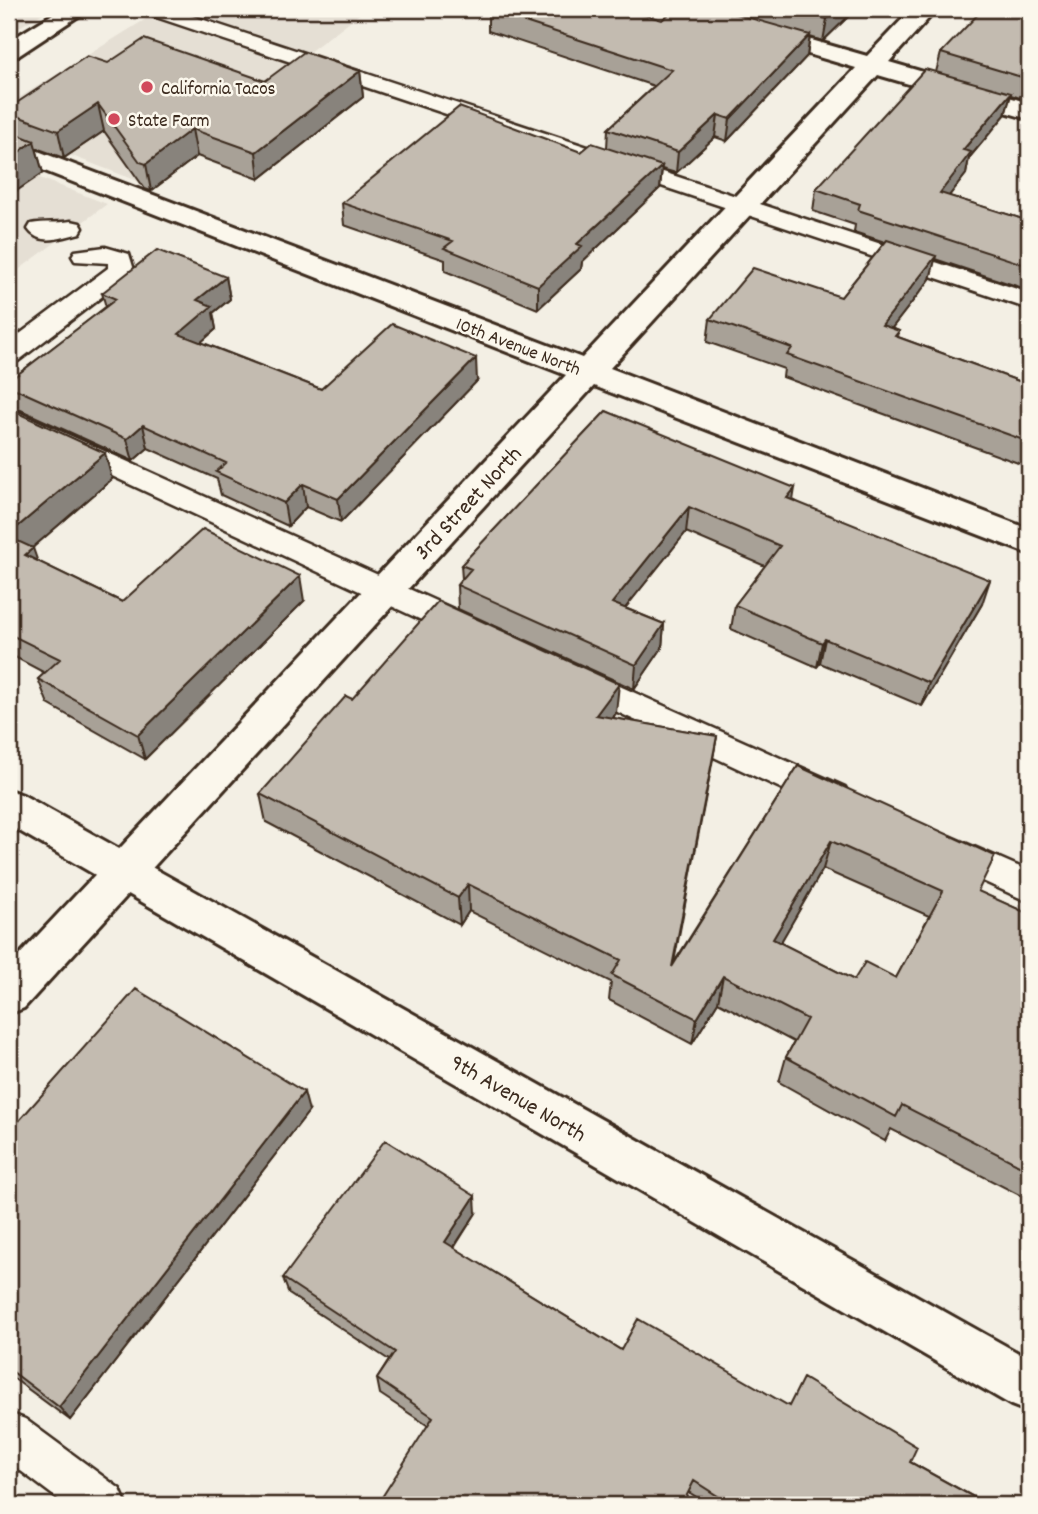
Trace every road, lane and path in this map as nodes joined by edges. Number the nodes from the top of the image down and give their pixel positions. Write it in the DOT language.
graph roads {
  1 [pos="77,9"];
  2 [pos="151,9"];
  3 [pos="679,9"];
  4 [pos="925,9"];
  5 [pos="9,51"];
  6 [pos="873,65"];
  7 [pos="1029,111"];
  8 [pos="9,148"];
  9 [pos="742,205"];
  10 [pos="97,251"];
  11 [pos="1029,301"];
  12 [pos="9,355"];
  13 [pos="587,372"];
  14 [pos="9,417"];
  15 [pos="1029,542"];
  16 [pos="385,590"];
  17 [pos="498,643"];
  18 [pos="549,666"];
  19 [pos="9,806"];
  20 [pos="865,811"];
  21 [pos="928,841"];
  22 [pos="124,871"];
  23 [pos="1029,887"];
  24 [pos="9,995"];
  25 [pos="1029,1387"];
  26 [pos="9,1435"];
  27 [pos="104,1505"];
  1 -- 5 [label="street"];
  2 -- 9 [label="lane"];
  3 -- 6 [label="street"];
  4 -- 6 [label="street, 3rd Street North"];
  6 -- 7 [label="street"];
  6 -- 9 [label="street, 3rd Street North"];
  8 -- 13 [label="street, 10th Avenue North"];
  9 -- 11 [label="lane"];
  9 -- 13 [label="street, 3rd Street North"];
  10 -- 12 [label="lane"];
  13 -- 15 [label="street, 10th Avenue North"];
  13 -- 16 [label="street, 3rd Street North"];
  14 -- 16 [label="lane"];
  16 -- 17 [label="lane"];
  16 -- 22 [label="street, 3rd Street North"];
  18 -- 20 [label="lane"];
  19 -- 22 [label="street, 9th Avenue North"];
  21 -- 23 [label="lane"];
  22 -- 24 [label="street, 3rd Street North"];
  22 -- 25 [label="street, 9th Avenue North"];
  26 -- 27 [label="lane"];
}
